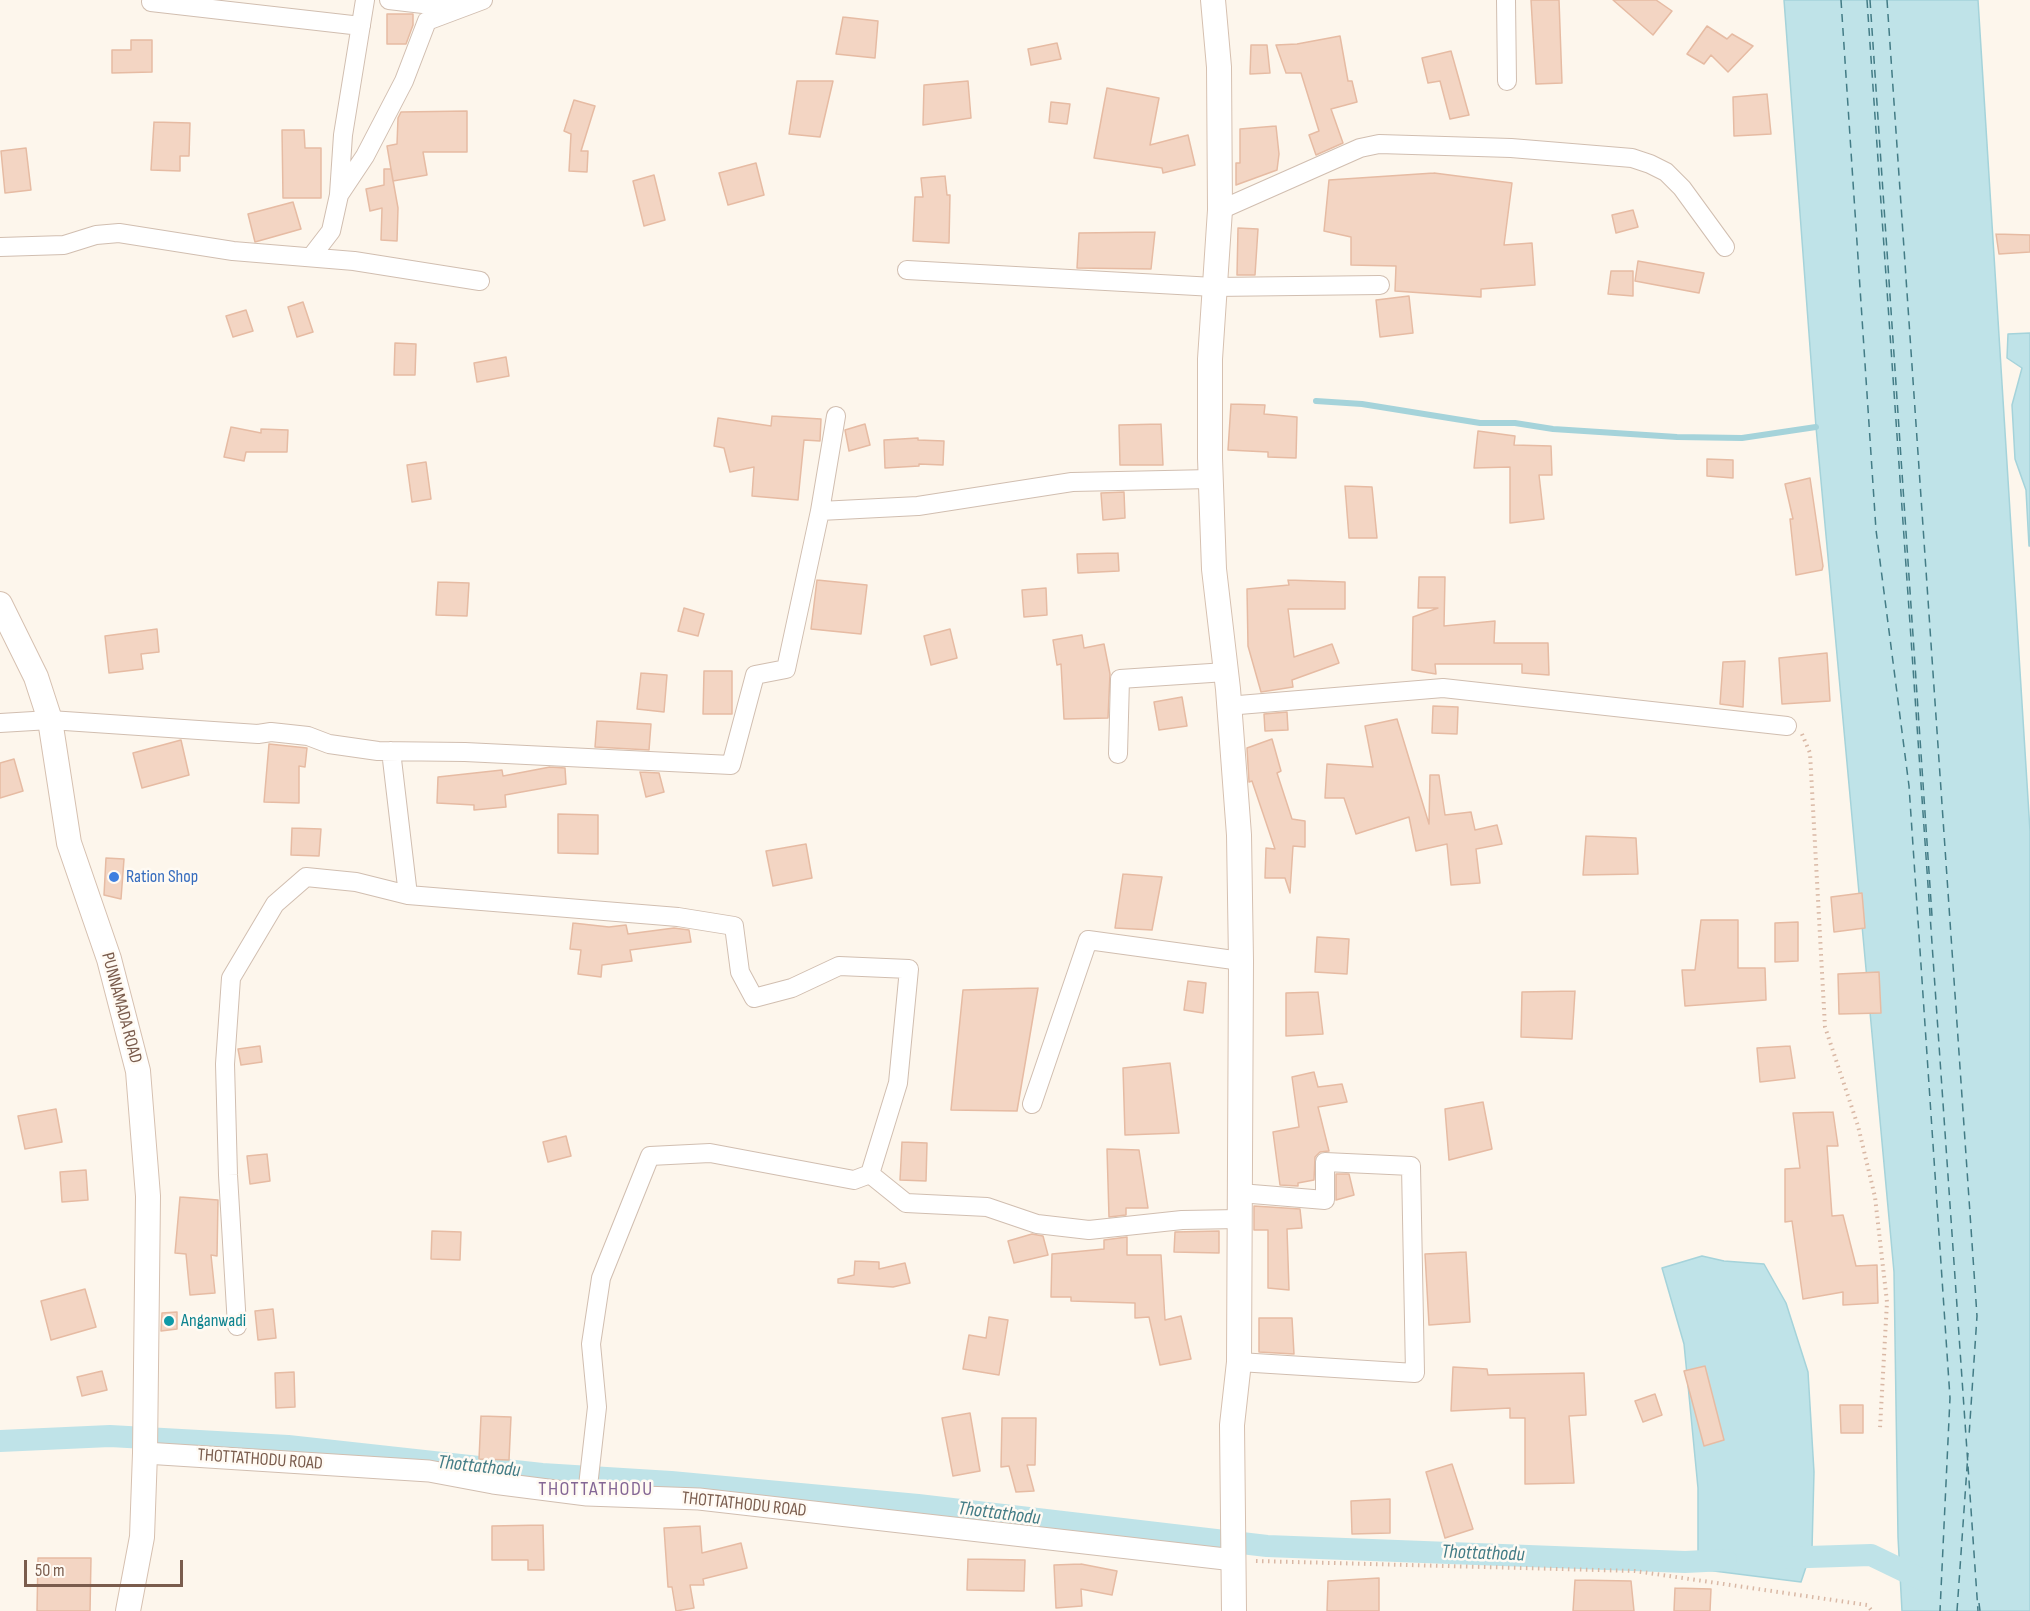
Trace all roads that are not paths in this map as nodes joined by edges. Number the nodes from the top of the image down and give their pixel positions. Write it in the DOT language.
graph roads {
  1 [pos="365,0"];
  2 [pos="389,0"];
  3 [pos="483,0"];
  4 [pos="1213,0"];
  5 [pos="1506,0"];
  6 [pos="151,2"];
  7 [pos="459,8"];
  8 [pos="361,26"];
  9 [pos="1507,81"];
  10 [pos="339,195"];
  11 [pos="1220,210"];
  12 [pos="1725,247"];
  13 [pos="0,248"];
  14 [pos="311,256"];
  15 [pos="907,270"];
  16 [pos="480,280"];
  17 [pos="1380,285"];
  18 [pos="1214,287"];
  19 [pos="836,416"];
  20 [pos="1211,478"];
  21 [pos="820,511"];
  22 [pos="0,604"];
  23 [pos="1226,672"];
  24 [pos="1227,706"];
  25 [pos="50,720"];
  26 [pos="0,723"];
  27 [pos="1787,726"];
  28 [pos="391,751"];
  29 [pos="1118,754"];
  30 [pos="408,895"];
  31 [pos="1241,961"];
  32 [pos="1032,1104"];
  33 [pos="870,1174"];
  34 [pos="1239,1192"];
  35 [pos="1239,1219"];
  36 [pos="237,1326"];
  37 [pos="1239,1362"];
  38 [pos="145,1443"];
  39 [pos="588,1484"];
  40 [pos="1234,1557"];
  41 [pos="128,1611"];
  42 [pos="1234,1611"];
  1 -- 8 [label="street"];
  2 -- 7 [label="street"];
  3 -- 7 [label="street"];
  4 -- 11 [label="main road"];
  5 -- 9 [label="street"];
  6 -- 8 [label="street"];
  7 -- 10 [label="street"];
  8 -- 10 [label="street"];
  10 -- 14 [label="street"];
  11 -- 12 [label="street"];
  11 -- 18 [label="main road"];
  13 -- 14 [label="street"];
  14 -- 16 [label="street"];
  15 -- 18 [label="street"];
  17 -- 18 [label="street"];
  18 -- 20 [label="main road"];
  19 -- 21 [label="street"];
  20 -- 21 [label="street"];
  20 -- 23 [label="main road"];
  21 -- 28 [label="street"];
  22 -- 25 [label="main road, PUNNAMADA ROAD"];
  23 -- 24 [label="main road"];
  23 -- 29 [label="street"];
  24 -- 27 [label="street"];
  24 -- 31 [label="main road"];
  25 -- 26 [label="street"];
  25 -- 28 [label="street"];
  25 -- 38 [label="main road, PUNNAMADA ROAD"];
  28 -- 30 [label="street"];
  30 -- 33 [label="street"];
  30 -- 36 [label="street"];
  31 -- 32 [label="street"];
  31 -- 34 [label="main road"];
  33 -- 35 [label="street"];
  33 -- 39 [label="street"];
  34 -- 35 [label="main road"];
  34 -- 37 [label="street"];
  35 -- 37 [label="main road"];
  37 -- 40 [label="main road"];
  38 -- 39 [label="street, THOTTATHODU ROAD"];
  38 -- 41 [label="main road, PUNNAMADA ROAD"];
  39 -- 40 [label="street, THOTTATHODU ROAD"];
  40 -- 42 [label="main road"];
}
